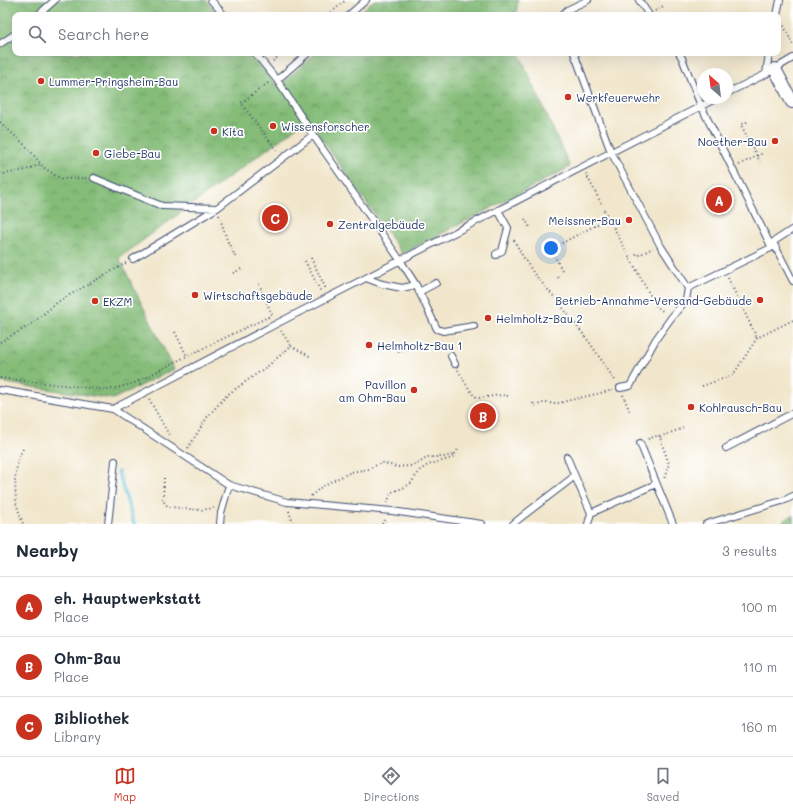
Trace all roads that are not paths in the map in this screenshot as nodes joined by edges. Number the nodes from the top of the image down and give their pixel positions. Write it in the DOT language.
graph roads {
  1 [pos="55,0"];
  2 [pos="211,0"];
  3 [pos="366,0"];
  4 [pos="588,0"];
  5 [pos="639,0"];
  6 [pos="780,0"];
  7 [pos="41,12"];
  8 [pos="221,12"];
  9 [pos="353,12"];
  10 [pos="565,12"];
  11 [pos="647,12"];
  12 [pos="779,12"];
  13 [pos="12,36"];
  14 [pos="0,44"];
  15 [pos="258,56"];
  16 [pos="304,56"];
  17 [pos="575,56"];
  18 [pos="680,56"];
  19 [pos="769,56"];
  20 [pos="793,58"];
  21 [pos="770,71"];
  22 [pos="276,79"];
  23 [pos="733,90"];
  24 [pos="792,102"];
  25 [pos="706,104"];
  26 [pos="702,106"];
  27 [pos="313,135"];
  28 [pos="611,152"];
  29 [pos="94,178"];
  30 [pos="217,208"];
  31 [pos="498,210"];
  32 [pos="793,229"];
  33 [pos="772,245"];
  34 [pos="496,255"];
  35 [pos="133,259"];
  36 [pos="400,260"];
  37 [pos="366,278"];
  38 [pos="793,281"];
  39 [pos="436,283"];
  40 [pos="416,285"];
  41 [pos="688,288"];
  42 [pos="419,292"];
  43 [pos="474,326"];
  44 [pos="451,356"];
  45 [pos="455,364"];
  46 [pos="620,388"];
  47 [pos="0,390"];
  48 [pos="113,409"];
  49 [pos="793,413"];
  50 [pos="640,443"];
  51 [pos="726,448"];
  52 [pos="567,457"];
  53 [pos="116,461"];
  54 [pos="574,474"];
  55 [pos="656,484"];
  56 [pos="229,485"];
  57 [pos="793,496"];
  58 [pos="591,513"];
  59 [pos="108,524"];
  60 [pos="220,524"];
  61 [pos="482,524"];
  62 [pos="513,524"];
  63 [pos="588,524"];
  64 [pos="674,524"];
  65 [pos="706,524"];
  1 -- 7 [label="lane"];
  2 -- 8 [label="lane"];
  3 -- 9 [label="lane"];
  4 -- 10 [label="lane"];
  5 -- 11 [label="lane"];
  6 -- 12 [label="lane"];
  13 -- 14 [label="lane"];
  15 -- 22 [label="lane"];
  16 -- 22 [label="lane"];
  17 -- 28 [label="lane"];
  18 -- 26 [label="lane"];
  19 -- 21 [label="lane"];
  20 -- 21 [label="lane"];
  21 -- 23 [label="lane"];
  21 -- 24 [label="street"];
  22 -- 27 [label="lane"];
  25 -- 26 [label="lane"];
  26 -- 28 [label="lane"];
  26 -- 33 [label="lane"];
  27 -- 30 [label="lane"];
  27 -- 36 [label="lane"];
  28 -- 31 [label="lane"];
  28 -- 41 [label="lane"];
  29 -- 30 [label="lane"];
  30 -- 35 [label="lane"];
  31 -- 34 [label="lane"];
  31 -- 36 [label="lane"];
  32 -- 33 [label="lane"];
  33 -- 38 [label="lane"];
  33 -- 41 [label="lane"];
  36 -- 37 [label="lane"];
  36 -- 40 [label="lane"];
  37 -- 40 [label="lane"];
  37 -- 48 [label="lane"];
  39 -- 42 [label="lane"];
  40 -- 42 [label="lane"];
  41 -- 46 [label="lane"];
  42 -- 43 [label="lane"];
  44 -- 45 [label="lane"];
  47 -- 48 [label="lane"];
  48 -- 56 [label="lane"];
  49 -- 51 [label="lane"];
  50 -- 55 [label="lane"];
  52 -- 54 [label="lane"];
  53 -- 59 [label="lane"];
  54 -- 58 [label="lane"];
  54 -- 62 [label="lane"];
  55 -- 58 [label="lane"];
  55 -- 64 [label="lane"];
  56 -- 60 [label="lane"];
  56 -- 61 [label="lane"];
  57 -- 65 [label="lane"];
  58 -- 63 [label="lane"];
}
